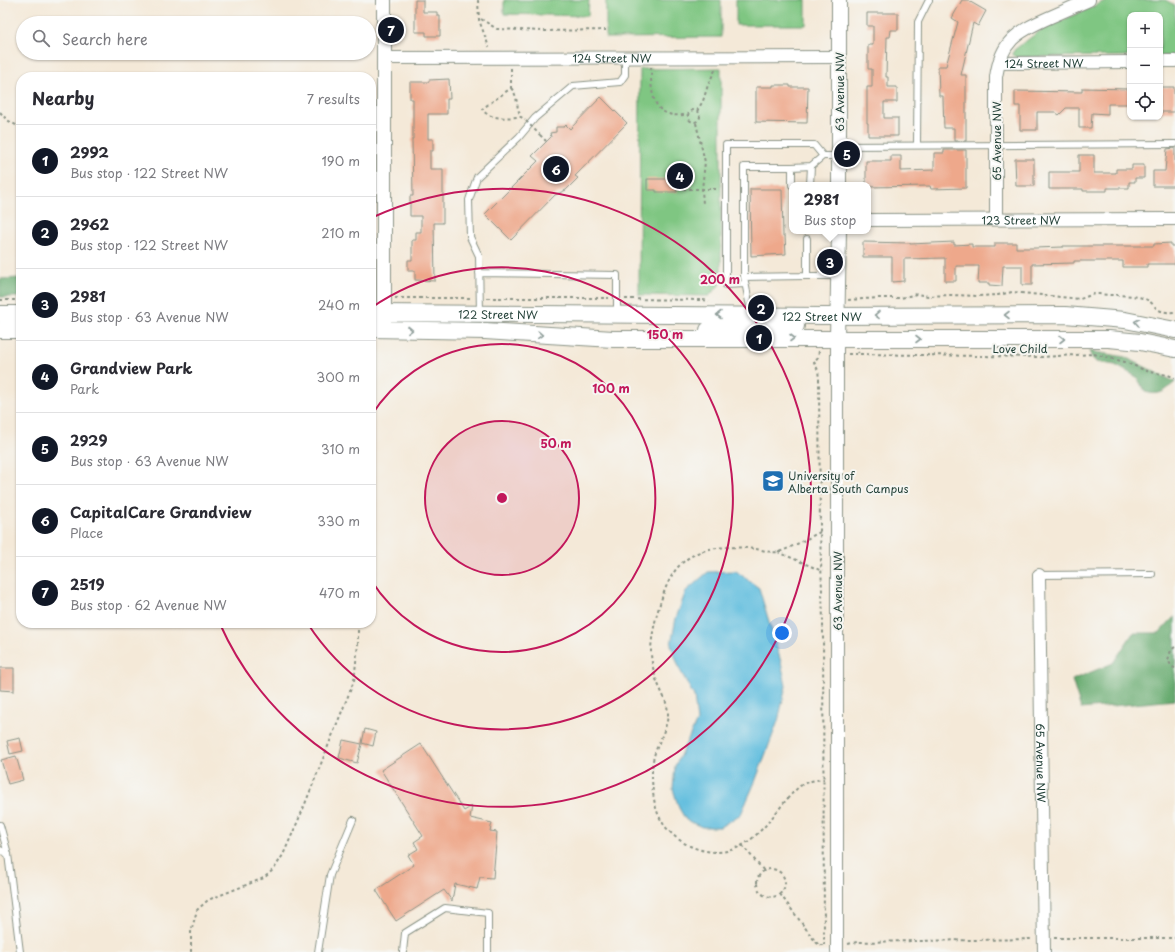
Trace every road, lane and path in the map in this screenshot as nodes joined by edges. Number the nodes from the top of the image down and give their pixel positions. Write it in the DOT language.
graph roads {
  1 [pos="384,0"];
  2 [pos="478,0"];
  3 [pos="839,0"];
  4 [pos="929,0"];
  5 [pos="1088,0"];
  6 [pos="481,19"];
  7 [pos="606,30"];
  8 [pos="490,52"];
  9 [pos="840,56"];
  10 [pos="626,57"];
  11 [pos="650,57"];
  12 [pos="716,57"];
  13 [pos="384,58"];
  14 [pos="510,58"];
  15 [pos="1163,61"];
  16 [pos="1175,61"];
  17 [pos="1127,62"];
  18 [pos="999,63"];
  19 [pos="511,88"];
  20 [pos="697,111"];
  21 [pos="0,112"];
  22 [pos="687,115"];
  23 [pos="521,117"];
  24 [pos="696,123"];
  25 [pos="16,125"];
  26 [pos="546,141"];
  27 [pos="996,144"];
  28 [pos="1175,144"];
  29 [pos="917,145"];
  30 [pos="839,151"];
  31 [pos="824,156"];
  32 [pos="811,166"];
  33 [pos="792,167"];
  34 [pos="792,182"];
  35 [pos="810,182"];
  36 [pos="839,182"];
  37 [pos="677,189"];
  38 [pos="722,189"];
  39 [pos="702,190"];
  40 [pos="703,204"];
  41 [pos="996,219"];
  42 [pos="1175,219"];
  43 [pos="871,220"];
  44 [pos="839,234"];
  45 [pos="807,239"];
  46 [pos="480,273"];
  47 [pos="807,276"];
  48 [pos="839,276"];
  49 [pos="744,281"];
  50 [pos="480,298"];
  51 [pos="617,299"];
  52 [pos="854,299"];
  53 [pos="0,300"];
  54 [pos="16,300"];
  55 [pos="709,302"];
  56 [pos="382,309"];
  57 [pos="1175,312"];
  58 [pos="0,314"];
  59 [pos="16,314"];
  60 [pos="480,314"];
  61 [pos="617,315"];
  62 [pos="750,315"];
  63 [pos="838,315"];
  64 [pos="0,330"];
  65 [pos="16,330"];
  66 [pos="377,330"];
  67 [pos="1175,330"];
  68 [pos="837,338"];
  69 [pos="655,339"];
  70 [pos="1175,349"];
  71 [pos="860,354"];
  72 [pos="818,357"];
  73 [pos="1175,378"];
  74 [pos="820,532"];
  75 [pos="778,552"];
  76 [pos="822,571"];
  77 [pos="1152,574"];
  78 [pos="1039,575"];
  79 [pos="358,628"];
  80 [pos="1175,647"];
  81 [pos="1175,668"];
  82 [pos="824,779"];
  83 [pos="353,820"];
  84 [pos="0,825"];
  85 [pos="742,845"];
  86 [pos="0,850"];
  87 [pos="8,854"];
  88 [pos="764,871"];
  89 [pos="780,894"];
  90 [pos="1044,938"];
  91 [pos="1175,938"];
  92 [pos="824,945"];
  93 [pos="837,949"];
  94 [pos="20,952"];
  95 [pos="191,952"];
  96 [pos="318,952"];
  97 [pos="402,952"];
  98 [pos="488,952"];
  99 [pos="1044,952"];
  1 -- 13 [label="street"];
  2 -- 8 [label="path"];
  3 -- 9 [label="street, 63 Avenue NW"];
  4 -- 29 [label="lane"];
  5 -- 18 [label="street, 124 Street NW"];
  6 -- 7 [label="path"];
  9 -- 12 [label="street, 124 Street NW"];
  9 -- 30 [label="street, 63 Avenue NW"];
  10 -- 11 [label="street, 124 Street NW"];
  10 -- 14 [label="street, 124 Street NW"];
  10 -- 46 [label="lane"];
  11 -- 12 [label="street, 124 Street NW"];
  11 -- 22 [label="path"];
  12 -- 20 [label="path"];
  13 -- 14 [label="street, 124 Street NW"];
  13 -- 56 [label="street"];
  14 -- 19 [label="path"];
  15 -- 16 [label="street"];
  17 -- 18 [label="street, 124 Street NW"];
  18 -- 27 [label="street, 65 Avenue NW"];
  19 -- 23 [label="path"];
  19 -- 23 [label="path"];
  20 -- 22 [label="path"];
  20 -- 24 [label="path"];
  21 -- 25 [label="path"];
  22 -- 24 [label="path"];
  23 -- 26 [label="path, bridge"];
  24 -- 39 [label="path"];
  27 -- 28 [label="lane"];
  27 -- 29 [label="lane"];
  27 -- 41 [label="street, 65 Avenue NW"];
  29 -- 30 [label="lane"];
  30 -- 31 [label="lane"];
  30 -- 36 [label="street, 63 Avenue NW"];
  31 -- 32 [label="lane"];
  31 -- 49 [label="lane"];
  32 -- 33 [label="lane"];
  32 -- 35 [label="lane"];
  33 -- 34 [label="lane"];
  33 -- 49 [label="lane"];
  37 -- 39 [label="path"];
  38 -- 39 [label="path"];
  39 -- 40 [label="path"];
  41 -- 42 [label="street, 123 Street NW"];
  41 -- 43 [label="street, 123 Street NW"];
  44 -- 48 [label="street, 63 Avenue NW"];
  45 -- 47 [label="lane"];
  46 -- 50 [label="lane"];
  46 -- 51 [label="lane"];
  47 -- 48 [label="lane"];
  47 -- 49 [label="lane"];
  48 -- 63 [label="street, 63 Avenue NW"];
  49 -- 62 [label="lane"];
  50 -- 51 [label="path"];
  50 -- 56 [label="path"];
  50 -- 60 [label="lane"];
  51 -- 55 [label="path"];
  51 -- 61 [label="lane"];
  52 -- 57 [label="path"];
  53 -- 54 [label="path"];
  56 -- 60 [label="main road, 122 Street NW"];
  56 -- 66 [label="street"];
  58 -- 59 [label="main road"];
  60 -- 61 [label="main road, 122 Street NW"];
  62 -- 61 [label="main road, 122 Street NW, one-way"];
  62 -- 63 [label="main road, 122 Street NW"];
  67 -- 63 [label="main road, 122 Street NW, one-way"];
  63 -- 68 [label="street, 63 Avenue NW"];
  63 -- 69 [label="main road"];
  64 -- 65 [label="main road"];
  66 -- 69 [label="main road, 122 Street NW, one-way"];
  69 -- 68 [label="main road, 122 Street NW, one-way"];
  68 -- 70 [label="main road, 122 Street NW, one-way"];
  68 -- 93 [label="street, 63 Avenue NW"];
  71 -- 73 [label="path, Love Child"];
  72 -- 74 [label="path"];
  74 -- 75 [label="path"];
  74 -- 76 [label="path"];
  75 -- 76 [label="path"];
  75 -- 85 [label="path"];
  76 -- 82 [label="path"];
  77 -- 78 [label="lane"];
  78 -- 90 [label="street, 65 Avenue NW"];
  79 -- 95 [label="path"];
  80 -- 81 [label="path"];
  82 -- 85 [label="path"];
  82 -- 92 [label="path"];
  83 -- 96 [label="lane"];
  84 -- 87 [label="lane"];
  85 -- 88 [label="path"];
  86 -- 87 [label="lane"];
  87 -- 94 [label="lane"];
  88 -- 89 [label="path"];
  88 -- 89 [label="path"];
  89 -- 92 [label="path"];
  90 -- 91 [label="path"];
  90 -- 93 [label="path"];
  90 -- 99 [label="street, 65 Avenue NW"];
  92 -- 93 [label="path"];
  97 -- 98 [label="lane"];
}
